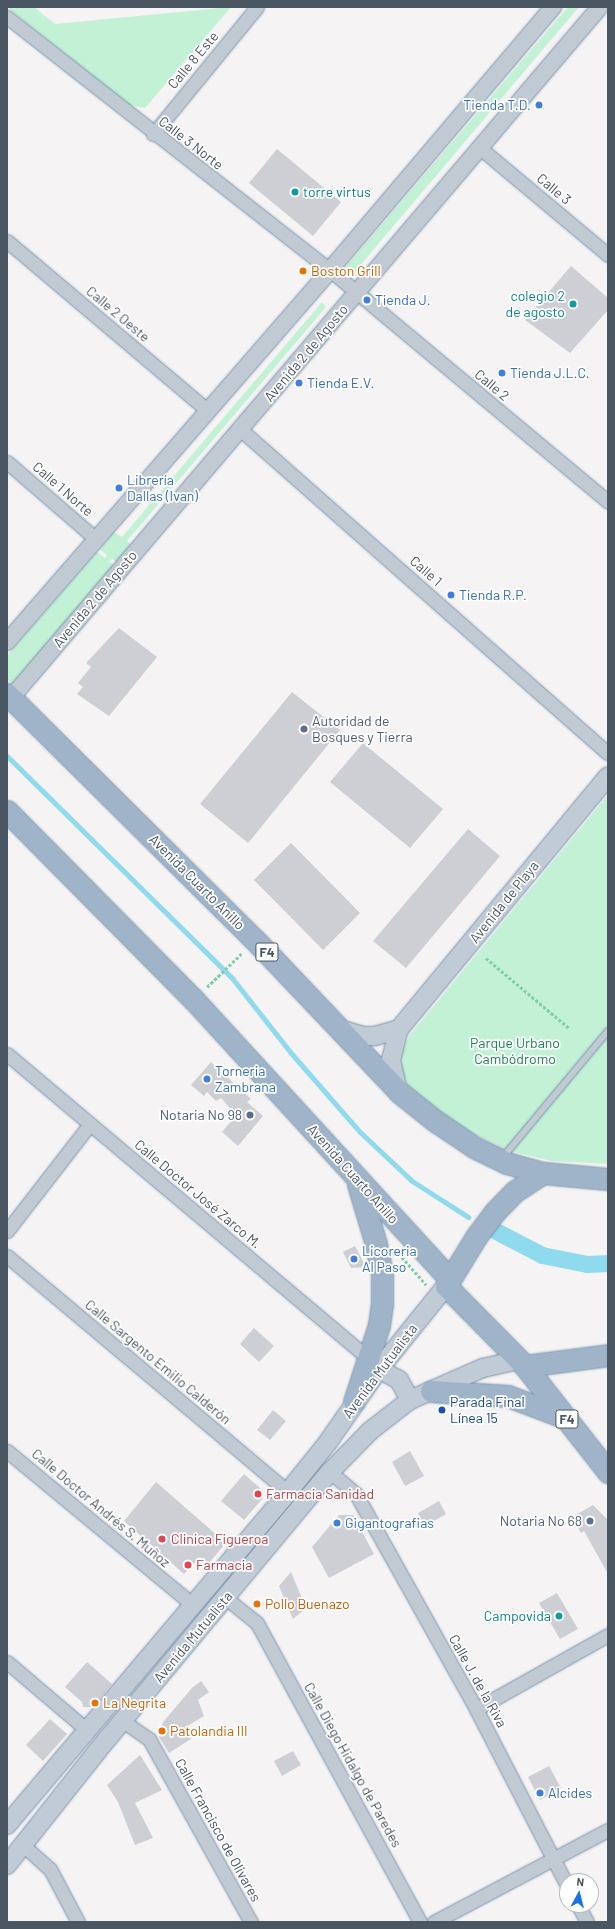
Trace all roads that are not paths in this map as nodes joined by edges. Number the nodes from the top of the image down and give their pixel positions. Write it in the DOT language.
graph roads {
  1 [pos="257,7"];
  2 [pos="553,7"];
  3 [pos="600,7"];
  4 [pos="7,17"];
  5 [pos="153,134"];
  6 [pos="480,148"];
  7 [pos="7,241"];
  8 [pos="608,254"];
  9 [pos="330,270"];
  10 [pos="356,293"];
  11 [pos="208,411"];
  12 [pos="240,430"];
  13 [pos="7,462"];
  14 [pos="608,502"];
  15 [pos="97,540"];
  16 [pos="7,642"];
  17 [pos="8,698"];
  18 [pos="608,753"];
  19 [pos="608,776"];
  20 [pos="7,811"];
  21 [pos="339,1029"];
  22 [pos="399,1029"];
  23 [pos="608,1031"];
  24 [pos="7,1054"];
  25 [pos="399,1092"];
  26 [pos="90,1124"];
  27 [pos="500,1159"];
  28 [pos="543,1173"];
  29 [pos="356,1178"];
  30 [pos="608,1179"];
  31 [pos="7,1231"];
  32 [pos="7,1256"];
  33 [pos="448,1282"];
  34 [pos="608,1355"];
  35 [pos="522,1363"];
  36 [pos="373,1364"];
  37 [pos="431,1391"];
  38 [pos="410,1400"];
  39 [pos="354,1402"];
  40 [pos="566,1418"];
  41 [pos="7,1451"];
  42 [pos="330,1472"];
  43 [pos="608,1472"];
  44 [pos="288,1492"];
  45 [pos="226,1598"];
  46 [pos="193,1605"];
  47 [pos="608,1635"];
  48 [pos="7,1662"];
  49 [pos="476,1709"];
  50 [pos="123,1721"];
  51 [pos="87,1730"];
  52 [pos="7,1826"];
  53 [pos="608,1830"];
  54 [pos="23,1845"];
  55 [pos="553,1859"];
  56 [pos="7,1865"];
  57 [pos="561,1873"];
  58 [pos="582,1913"];
  59 [pos="78,1922"];
  60 [pos="251,1922"];
  61 [pos="420,1922"];
  62 [pos="434,1922"];
  63 [pos="587,1922"];
  1 -- 5 [label="street, Calle 8 Este"];
  2 -- 9 [label="street"];
  3 -- 6 [label="street, Avenida 2 de Agosto"];
  4 -- 5 [label="street, Calle 3 Norte"];
  5 -- 9 [label="street, Calle 3 Norte"];
  6 -- 8 [label="street, Calle 3"];
  6 -- 10 [label="street, Avenida 2 de Agosto"];
  7 -- 11 [label="street, Calle 2 Oeste"];
  9 -- 10 [label="street, Calle 3 Norte"];
  9 -- 11 [label="street"];
  10 -- 12 [label="street, Avenida 2 de Agosto"];
  10 -- 14 [label="street, Calle 2"];
  11 -- 15 [label="street"];
  12 -- 17 [label="street, Avenida 2 de Agosto"];
  12 -- 18 [label="street, Calle 1"];
  13 -- 15 [label="street, Calle 1 Norte"];
  15 -- 16 [label="street"];
  17 -- 21 [label="highway, Avenida Cuarto Anillo / F4"];
  19 -- 22 [label="main road, Avenida de Playa"];
  20 -- 29 [label="highway, Avenida Cuarto Anillo / F4"];
  21 -- 22 [label="main road"];
  21 -- 25 [label="highway, Avenida Cuarto Anillo / F4"];
  22 -- 25 [label="main road, Avenida de Playa"];
  23 -- 27 [label="lane"];
  24 -- 26 [label="street, Calle Doctor José Zarco M."];
  25 -- 27 [label="highway, Avenida Cuarto Anillo / F4"];
  26 -- 31 [label="street"];
  26 -- 36 [label="street, Calle Doctor José Zarco M."];
  27 -- 28 [label="highway, Avenida Cuarto Anillo / F4"];
  28 -- 30 [label="highway, F4"];
  28 -- 33 [label="highway"];
  29 -- 33 [label="highway, Avenida Cuarto Anillo / F4"];
  29 -- 36 [label="highway"];
  32 -- 44 [label="street, Calle Sargento Emilio Calderón"];
  33 -- 35 [label="highway, F4"];
  33 -- 36 [label="main road, Avenida Mutualista"];
  34 -- 35 [label="highway"];
  35 -- 37 [label="main road, Avenida Mutualista"];
  35 -- 40 [label="highway, F4"];
  36 -- 38 [label="main road"];
  36 -- 39 [label="highway"];
  37 -- 38 [label="main road, Avenida Mutualista"];
  37 -- 40 [label="highway"];
  38 -- 42 [label="main road, Avenida Mutualista"];
  39 -- 44 [label="main road, Avenida Mutualista"];
  40 -- 43 [label="highway, F4"];
  41 -- 46 [label="street, Calle Doctor Andrés S. Muñoz"];
  42 -- 45 [label="main road, Avenida Mutualista"];
  42 -- 49 [label="street, Calle J. de la Riva"];
  44 -- 46 [label="main road, Avenida Mutualista"];
  45 -- 50 [label="main road, Avenida Mutualista"];
  45 -- 61 [label="street, Calle Diego Hidalgo de Paredes"];
  46 -- 51 [label="main road, Avenida Mutualista"];
  47 -- 49 [label="street"];
  48 -- 51 [label="street"];
  49 -- 55 [label="street, Calle J. de la Riva"];
  50 -- 54 [label="main road, Avenida Mutualista"];
  50 -- 60 [label="street, Calle Francisco de Olivares"];
  51 -- 52 [label="main road, Avenida Mutualista"];
  53 -- 55 [label="street"];
  54 -- 56 [label="main road, Avenida Mutualista"];
  54 -- 59 [label="street"];
  55 -- 57 [label="street, Calle J. de la Riva"];
  55 -- 62 [label="street"];
  58 -- 63 [label="street"];
}
